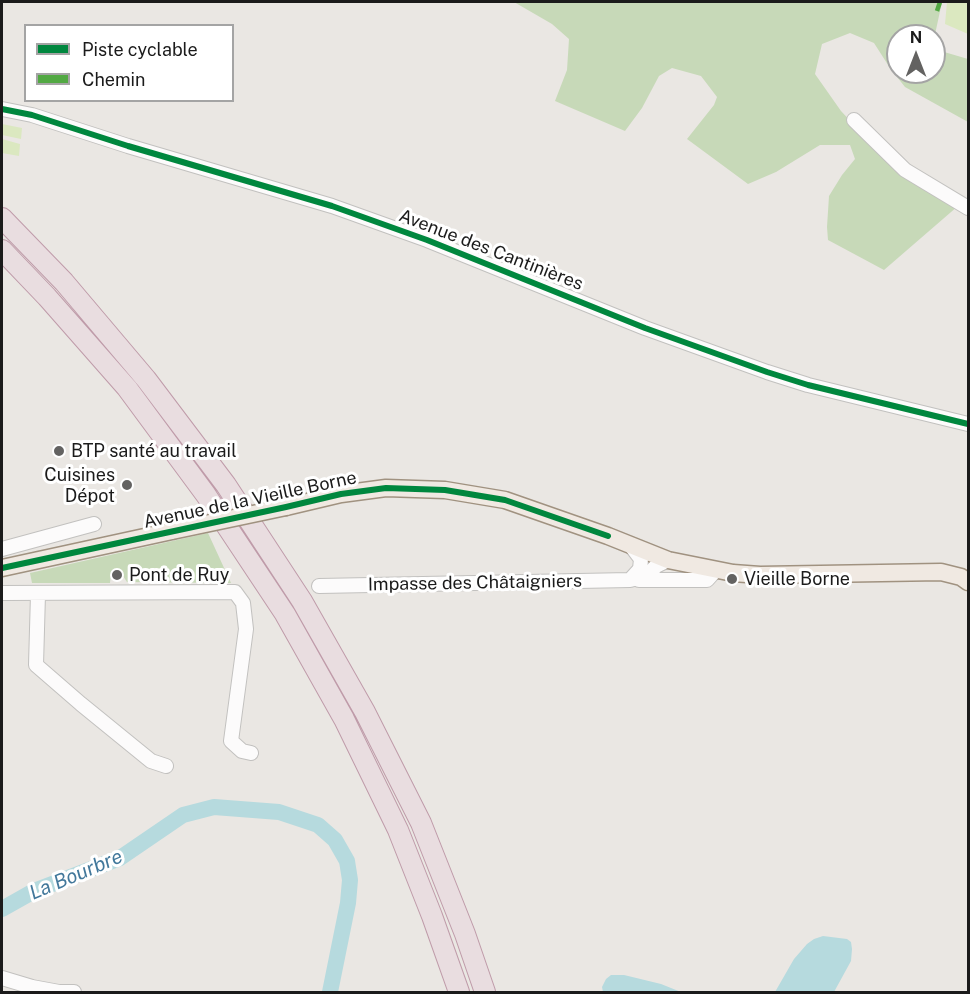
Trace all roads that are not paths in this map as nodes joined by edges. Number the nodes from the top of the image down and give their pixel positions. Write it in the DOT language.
graph roads {
  1 [pos="2,109"];
  2 [pos="854,120"];
  3 [pos="969,208"];
  4 [pos="2,218"];
  5 [pos="2,250"];
  6 [pos="969,424"];
  7 [pos="94,524"];
  8 [pos="631,546"];
  9 [pos="2,549"];
  10 [pos="668,560"];
  11 [pos="2,568"];
  12 [pos="716,570"];
  13 [pos="630,580"];
  14 [pos="969,582"];
  15 [pos="319,586"];
  16 [pos="2,593"];
  17 [pos="38,594"];
  18 [pos="251,753"];
  19 [pos="166,766"];
  20 [pos="2,978"];
  21 [pos="74,993"];
  22 [pos="459,993"];
  23 [pos="485,993"];
  1 -- 6 [label="street, Avenue des Cantinières"];
  2 -- 3 [label="street"];
  4 -- 23 [label="highway"];
  5 -- 22 [label="highway"];
  7 -- 9 [label="street"];
  8 -- 10 [label="main road, Avenue de la Vieille Borne"];
  8 -- 11 [label="main road, Avenue de la Vieille Borne, bridge"];
  8 -- 13 [label="street"];
  10 -- 12 [label="main road, Avenue de la Vieille Borne"];
  10 -- 13 [label="street, Impasse des Châtaigniers"];
  12 -- 13 [label="street"];
  12 -- 14 [label="main road, Avenue de la Vieille Borne"];
  13 -- 15 [label="street, Impasse des Châtaigniers"];
  16 -- 17 [label="street"];
  17 -- 18 [label="street"];
  17 -- 19 [label="street"];
  20 -- 21 [label="street"];
}
